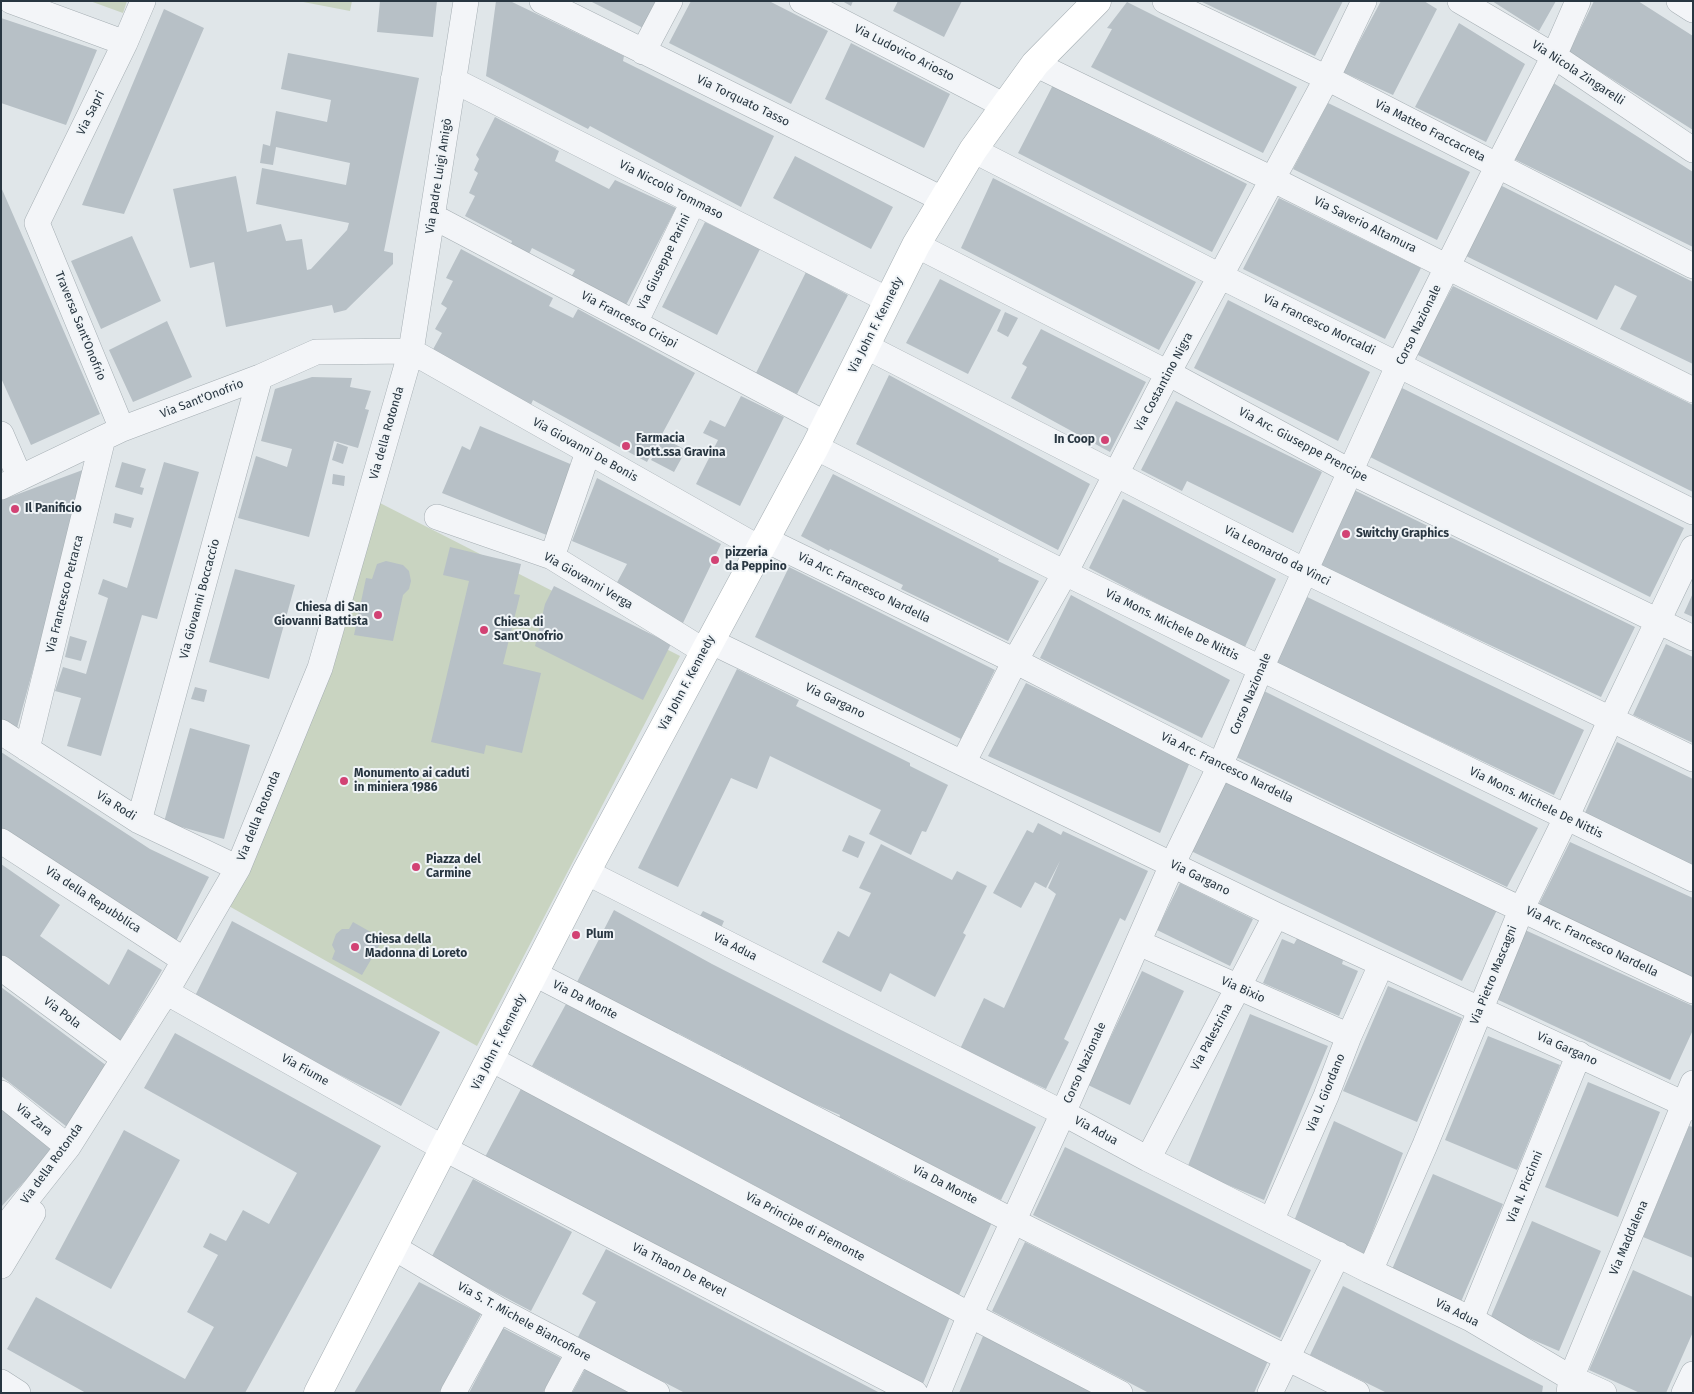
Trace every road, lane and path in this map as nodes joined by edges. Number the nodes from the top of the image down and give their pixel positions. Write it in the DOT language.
graph roads {
  1 [pos="11,1"];
  2 [pos="143,1"];
  3 [pos="466,1"];
  4 [pos="542,1"];
  5 [pos="670,1"];
  6 [pos="802,1"];
  7 [pos="1097,1"];
  8 [pos="1165,1"];
  9 [pos="1364,1"];
  10 [pos="1460,1"];
  11 [pos="1578,1"];
  12 [pos="1679,1"];
  13 [pos="1693,10"];
  14 [pos="125,43"];
  15 [pos="644,52"];
  16 [pos="1554,56"];
  17 [pos="1035,64"];
  18 [pos="1327,78"];
  19 [pos="453,80"];
  20 [pos="1005,106"];
  21 [pos="974,150"];
  22 [pos="1693,150"];
  23 [pos="1498,165"];
  24 [pos="1272,179"];
  25 [pos="944,200"];
  26 [pos="693,202"];
  27 [pos="432,216"];
  28 [pos="37,223"];
  29 [pos="916,246"];
  30 [pos="1448,266"];
  31 [pos="1693,266"];
  32 [pos="1220,276"];
  33 [pos="888,300"];
  34 [pos="635,323"];
  35 [pos="864,346"];
  36 [pos="411,351"];
  37 [pos="1399,364"];
  38 [pos="1168,373"];
  39 [pos="260,377"];
  40 [pos="1693,390"];
  41 [pos="1,434"];
  42 [pos="113,434"];
  43 [pos="820,435"];
  44 [pos="588,452"];
  45 [pos="1351,472"];
  46 [pos="1116,475"];
  47 [pos="10,482"];
  48 [pos="1693,512"];
  49 [pos="437,516"];
  50 [pos="762,543"];
  51 [pos="1693,548"];
  52 [pos="552,557"];
  53 [pos="1305,571"];
  54 [pos="1065,573"];
  55 [pos="1657,621"];
  56 [pos="1693,638"];
  57 [pos="707,646"];
  58 [pos="1015,661"];
  59 [pos="1261,668"];
  60 [pos="1610,719"];
  61 [pos="1,732"];
  62 [pos="26,749"];
  63 [pos="1693,759"];
  64 [pos="963,763"];
  65 [pos="1220,766"];
  66 [pos="1566,818"];
  67 [pos="139,821"];
  68 [pos="1,840"];
  69 [pos="1172,865"];
  70 [pos="238,868"];
  71 [pos="586,872"];
  72 [pos="1693,879"];
  73 [pos="1522,908"];
  74 [pos="1276,915"];
  75 [pos="1138,942"];
  76 [pos="184,960"];
  77 [pos="1381,965"];
  78 [pos="1,968"];
  79 [pos="535,974"];
  80 [pos="1238,988"];
  81 [pos="1693,991"];
  82 [pos="166,992"];
  83 [pos="1480,1011"];
  84 [pos="1349,1036"];
  85 [pos="1579,1054"];
  86 [pos="124,1058"];
  87 [pos="491,1060"];
  88 [pos="1,1094"];
  89 [pos="1690,1099"];
  90 [pos="1063,1113"];
  91 [pos="68,1147"];
  92 [pos="444,1148"];
  93 [pos="1148,1159"];
  94 [pos="1013,1221"];
  95 [pos="1272,1221"];
  96 [pos="1,1232"];
  97 [pos="393,1247"];
  98 [pos="1338,1254"];
  99 [pos="1,1266"];
  100 [pos="1370,1271"];
  101 [pos="499,1310"];
  102 [pos="970,1315"];
  103 [pos="1471,1319"];
  104 [pos="578,1352"];
  105 [pos="1288,1358"];
  106 [pos="1693,1374"];
  107 [pos="1,1382"];
  108 [pos="1570,1385"];
  109 [pos="18,1393"];
  110 [pos="318,1393"];
  111 [pos="453,1393"];
  112 [pos="556,1393"];
  113 [pos="657,1393"];
  114 [pos="915,1393"];
  115 [pos="938,1393"];
  116 [pos="1120,1393"];
  117 [pos="1270,1393"];
  118 [pos="1357,1393"];
  119 [pos="1604,1393"];
  120 [pos="1684,1393"];
  1 -- 14 [label="street"];
  2 -- 14 [label="street, Via Sapri"];
  3 -- 19 [label="street, Via padre Luigi Amigò"];
  4 -- 15 [label="street, Via Torquato Tasso"];
  5 -- 15 [label="street"];
  6 -- 20 [label="street, Via Ludovico Ariosto"];
  7 -- 17 [label="main road, Via John F. Kennedy"];
  8 -- 18 [label="street, Via Matteo Fraccacreta"];
  9 -- 18 [label="street, Via Costantino Nigra"];
  10 -- 16 [label="street, Via Nicola Zingarelli"];
  11 -- 16 [label="street, Corso Nazionale"];
  12 -- 13 [label="street"];
  14 -- 28 [label="street, Via Sapri"];
  15 -- 25 [label="street, Via Torquato Tasso"];
  16 -- 22 [label="street, Via Nicola Zingarelli"];
  16 -- 23 [label="street, Corso Nazionale"];
  17 -- 20 [label="main road, Via John F. Kennedy"];
  17 -- 24 [label="street, Via Saverio Altamura"];
  18 -- 23 [label="street, Via Matteo Fraccacreta"];
  18 -- 24 [label="street, Via Costantino Nigra"];
  19 -- 26 [label="street, Via Niccolò Tommaso"];
  19 -- 27 [label="street, Via padre Luigi Amigò"];
  20 -- 21 [label="main road, Via John F. Kennedy"];
  21 -- 25 [label="main road, Via John F. Kennedy"];
  21 -- 32 [label="street, Via Francesco Morcaldi"];
  23 -- 30 [label="street, Corso Nazionale"];
  23 -- 31 [label="street, Via Matteo Fraccacreta"];
  24 -- 30 [label="street, Via Saverio Altamura"];
  24 -- 32 [label="street, Via Costantino Nigra"];
  25 -- 29 [label="main road, Via John F. Kennedy"];
  26 -- 33 [label="street, Via Niccolò Tommaso"];
  26 -- 34 [label="street, Via Giuseppe Parini"];
  27 -- 34 [label="street, Via Francesco Crispi"];
  27 -- 36 [label="street, Via padre Luigi Amigò"];
  28 -- 42 [label="street, Traversa Sant'Onofrio"];
  29 -- 33 [label="main road, Via John F. Kennedy"];
  29 -- 38 [label="street, Via Arc. Giuseppe Prencipe"];
  30 -- 37 [label="street, Corso Nazionale"];
  30 -- 40 [label="street, Via Saverio Altamura"];
  32 -- 37 [label="street, Via Francesco Morcaldi"];
  32 -- 38 [label="street, Via Costantino Nigra"];
  33 -- 35 [label="main road, Via John F. Kennedy"];
  34 -- 43 [label="street, Via Francesco Crispi"];
  35 -- 43 [label="main road, Via John F. Kennedy"];
  35 -- 46 [label="street, Via Leonardo da Vinci"];
  36 -- 39 [label="street, Via Sant'Onofrio"];
  36 -- 44 [label="street, Via Giovanni De Bonis"];
  36 -- 70 [label="street, Via della Rotonda"];
  37 -- 45 [label="street, Corso Nazionale"];
  37 -- 48 [label="street, Via Francesco Morcaldi"];
  38 -- 45 [label="street, Via Arc. Giuseppe Prencipe"];
  38 -- 46 [label="street, Via Costantino Nigra"];
  39 -- 42 [label="street, Via Sant'Onofrio"];
  39 -- 67 [label="street, Via Giovanni Boccaccio"];
  41 -- 47 [label="street"];
  42 -- 47 [label="street, Via Sant'Onofrio"];
  42 -- 62 [label="street, Via Francesco Petrarca"];
  43 -- 50 [label="main road, Via John F. Kennedy"];
  43 -- 54 [label="street, Via Mons. Michele De Nittis"];
  44 -- 50 [label="street, Via Giovanni De Bonis"];
  44 -- 52 [label="street"];
  45 -- 53 [label="street, Corso Nazionale"];
  45 -- 55 [label="street, Via Arc. Giuseppe Prencipe"];
  46 -- 53 [label="street, Via Leonardo da Vinci"];
  46 -- 54 [label="street, Via Costantino Nigra"];
  49 -- 52 [label="street, Via Giovanni Verga"];
  50 -- 57 [label="main road, Via John F. Kennedy"];
  50 -- 58 [label="street, Via Arc. Francesco Nardella"];
  51 -- 55 [label="street, Via Pietro Mascagni"];
  52 -- 57 [label="street, Via Giovanni Verga"];
  53 -- 59 [label="street, Corso Nazionale"];
  53 -- 60 [label="street, Via Leonardo da Vinci"];
  54 -- 58 [label="street, Via Costantino Nigra"];
  54 -- 59 [label="street, Via Mons. Michele De Nittis"];
  55 -- 56 [label="street, Via Arc. Giuseppe Prencipe"];
  55 -- 60 [label="street, Via Pietro Mascagni"];
  57 -- 64 [label="street, Via Gargano"];
  57 -- 71 [label="main road, Via John F. Kennedy"];
  58 -- 64 [label="street, Via Costantino Nigra"];
  58 -- 65 [label="street, Via Arc. Francesco Nardella"];
  59 -- 65 [label="street, Corso Nazionale"];
  59 -- 66 [label="street, Via Mons. Michele De Nittis"];
  60 -- 63 [label="street, Via Leonardo da Vinci"];
  60 -- 66 [label="street, Via Pietro Mascagni"];
  61 -- 62 [label="street, Via Rodi"];
  62 -- 67 [label="street, Via Rodi"];
  64 -- 69 [label="street, Via Gargano"];
  65 -- 69 [label="street, Corso Nazionale"];
  65 -- 73 [label="street, Via Arc. Francesco Nardella"];
  66 -- 72 [label="street, Via Mons. Michele De Nittis"];
  66 -- 73 [label="street, Via Pietro Mascagni"];
  67 -- 70 [label="street, Via Rodi"];
  68 -- 76 [label="street, Via della Repubblica"];
  69 -- 74 [label="street, Via Gargano"];
  69 -- 75 [label="street, Corso Nazionale"];
  70 -- 76 [label="street, Via della Rotonda"];
  71 -- 79 [label="main road, Via John F. Kennedy"];
  71 -- 90 [label="street, Via Adua"];
  73 -- 81 [label="street, Via Arc. Francesco Nardella"];
  73 -- 83 [label="street, Via Pietro Mascagni"];
  74 -- 77 [label="street, Via Gargano"];
  74 -- 80 [label="street, Via Palestrina"];
  75 -- 80 [label="street, Via Bixio"];
  75 -- 90 [label="street, Corso Nazionale"];
  76 -- 82 [label="street, Via della Rotonda"];
  77 -- 83 [label="street, Via Gargano"];
  77 -- 84 [label="street, Via U. Giordano"];
  78 -- 86 [label="street, Via Pola"];
  79 -- 87 [label="main road, Via John F. Kennedy"];
  79 -- 94 [label="street, Via Da Monte"];
  80 -- 84 [label="street, Via Bixio"];
  80 -- 93 [label="street, Via Palestrina"];
  82 -- 86 [label="street, Via della Rotonda"];
  82 -- 92 [label="street, Via Fiume"];
  82 -- 99 [label="street"];
  83 -- 85 [label="street, Via Gargano"];
  83 -- 100 [label="street, Via Pietro Mascagni"];
  84 -- 95 [label="street, Via U. Giordano"];
  85 -- 89 [label="street, Via Gargano"];
  85 -- 103 [label="street, Via N. Piccinni"];
  86 -- 91 [label="street, Via della Rotonda"];
  87 -- 92 [label="main road, Via John F. Kennedy"];
  87 -- 102 [label="street, Via Principe di Piemonte"];
  88 -- 91 [label="street, Via Zara"];
  89 -- 108 [label="street, Via Maddalena"];
  90 -- 93 [label="street, Via Adua"];
  90 -- 94 [label="street, Corso Nazionale"];
  91 -- 96 [label="street, Via della Rotonda"];
  92 -- 97 [label="main road, Via John F. Kennedy"];
  92 -- 114 [label="street, Via Thaon De Revel"];
  93 -- 95 [label="street, Via Adua"];
  94 -- 102 [label="street, Corso Nazionale"];
  94 -- 105 [label="street, Via Da Monte"];
  95 -- 98 [label="street, Via Adua"];
  97 -- 101 [label="street, Via S. T. Michele Biancofiore"];
  97 -- 110 [label="main road, Via John F. Kennedy"];
  98 -- 100 [label="street, Via Adua"];
  98 -- 105 [label="street"];
  100 -- 103 [label="street, Via Adua"];
  101 -- 104 [label="street, Via S. T. Michele Biancofiore"];
  101 -- 111 [label="street"];
  102 -- 115 [label="street, Corso Nazionale"];
  102 -- 116 [label="street, Via Principe di Piemonte"];
  103 -- 108 [label="street, Via Adua"];
  104 -- 112 [label="street"];
  104 -- 113 [label="street, Via S. T. Michele Biancofiore"];
  105 -- 117 [label="street"];
  105 -- 118 [label="street, Via Da Monte"];
  106 -- 120 [label="street"];
  107 -- 109 [label="street"];
  108 -- 119 [label="street, Via Adua"];
}
